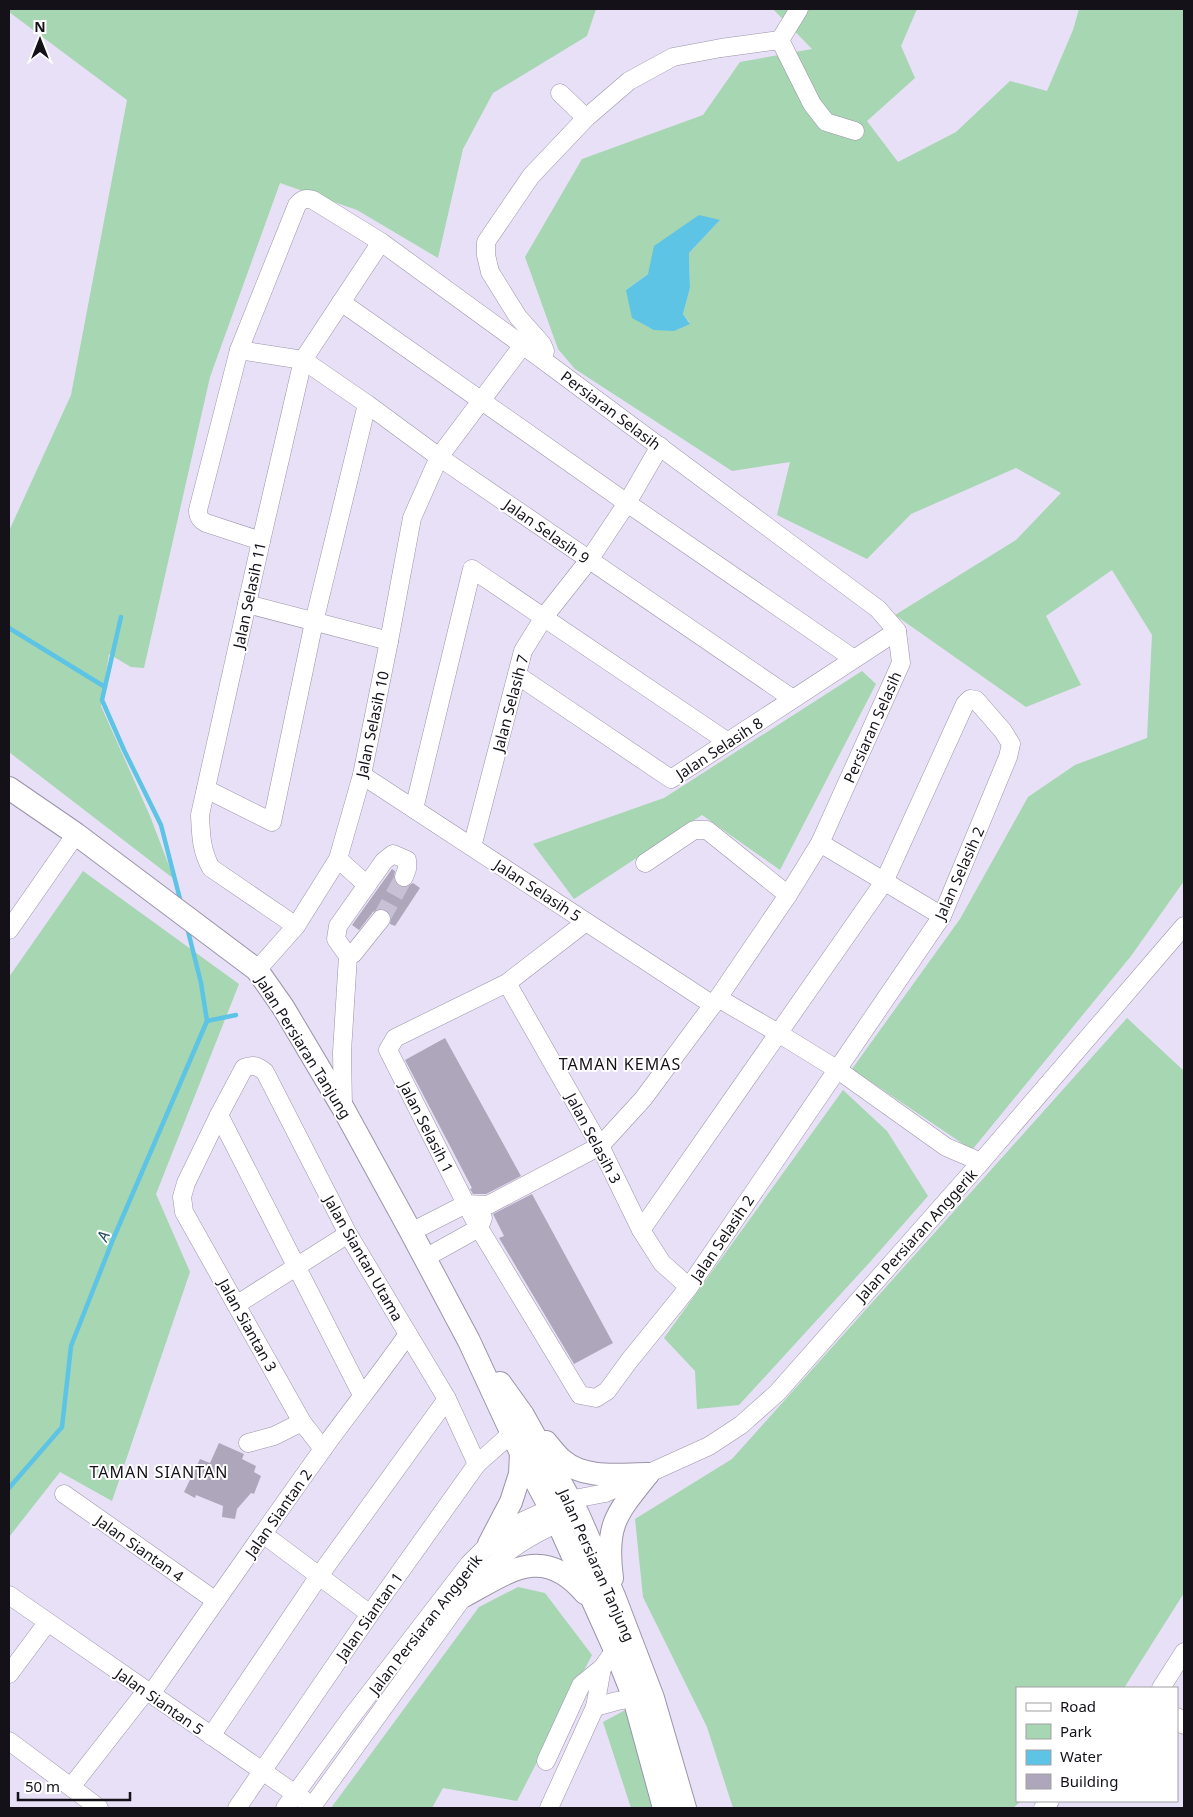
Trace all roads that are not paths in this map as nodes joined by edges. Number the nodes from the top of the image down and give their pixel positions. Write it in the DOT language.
graph roads {
  1 [pos="799,9"];
  2 [pos="780,40"];
  3 [pos="560,93"];
  4 [pos="586,118"];
  5 [pos="855,131"];
  6 [pos="381,242"];
  7 [pos="341,302"];
  8 [pos="523,345"];
  9 [pos="239,350"];
  10 [pos="303,360"];
  11 [pos="543,360"];
  12 [pos="482,400"];
  13 [pos="367,404"];
  14 [pos="660,446"];
  15 [pos="439,457"];
  16 [pos="627,503"];
  17 [pos="261,541"];
  18 [pos="589,560"];
  19 [pos="247,604"];
  20 [pos="544,617"];
  21 [pos="314,622"];
  22 [pos="897,631"];
  23 [pos="389,641"];
  24 [pos="854,660"];
  25 [pos="517,675"];
  26 [pos="793,699"];
  27 [pos="728,742"];
  28 [pos="362,775"];
  29 [pos="9,788"];
  30 [pos="206,789"];
  31 [pos="414,809"];
  32 [pos="76,834"];
  33 [pos="820,843"];
  34 [pos="472,847"];
  35 [pos="338,859"];
  36 [pos="645,863"];
  37 [pos="404,877"];
  38 [pos="884,882"];
  39 [pos="367,885"];
  40 [pos="788,895"];
  41 [pos="942,916"];
  42 [pos="381,919"];
  43 [pos="586,922"];
  44 [pos="296,926"];
  45 [pos="9,930"];
  46 [pos="1181,935"];
  47 [pos="348,956"];
  48 [pos="257,970"];
  49 [pos="507,983"];
  50 [pos="716,1002"];
  51 [pos="778,1033"];
  52 [pos="838,1070"];
  53 [pos="343,1108"];
  54 [pos="219,1115"];
  55 [pos="600,1146"];
  56 [pos="981,1162"];
  57 [pos="466,1204"];
  58 [pos="488,1206"];
  59 [pos="480,1228"];
  60 [pos="641,1230"];
  61 [pos="411,1232"];
  62 [pos="348,1234"];
  63 [pos="425,1258"];
  64 [pos="298,1267"];
  65 [pos="689,1286"];
  66 [pos="236,1305"];
  67 [pos="408,1334"];
  68 [pos="362,1395"];
  69 [pos="596,1398"];
  70 [pos="446,1399"];
  71 [pos="302,1422"];
  72 [pos="519,1434"];
  73 [pos="248,1443"];
  74 [pos="323,1449"];
  75 [pos="477,1464"];
  76 [pos="648,1474"];
  77 [pos="64,1494"];
  78 [pos="563,1511"];
  79 [pos="263,1534"];
  80 [pos="489,1544"];
  81 [pos="319,1576"];
  82 [pos="9,1595"];
  83 [pos="464,1596"];
  84 [pos="604,1600"];
  85 [pos="216,1601"];
  86 [pos="370,1614"];
  87 [pos="47,1622"];
  88 [pos="615,1650"];
  89 [pos="1184,1652"];
  90 [pos="602,1668"];
  91 [pos="9,1674"];
  92 [pos="1162,1687"];
  93 [pos="149,1693"];
  94 [pos="634,1698"];
  95 [pos="596,1707"];
  96 [pos="211,1736"];
  97 [pos="9,1741"];
  98 [pos="546,1761"];
  99 [pos="263,1771"];
  100 [pos="71,1787"];
  101 [pos="295,1793"];
  102 [pos="96,1807"];
  103 [pos="312,1807"];
  104 [pos="237,1808"];
  105 [pos="285,1808"];
  106 [pos="549,1808"];
  107 [pos="664,1808"];
  108 [pos="685,1808"];
  1 -- 2 [label="street"];
  2 -- 4 [label="street"];
  2 -- 5 [label="street"];
  3 -- 4 [label="street"];
  4 -- 11 [label="street"];
  6 -- 7 [label="street, Jalan Selasih 11"];
  6 -- 8 [label="street, Persiaran Selasih"];
  6 -- 9 [label="street, Persiaran Selasih"];
  7 -- 10 [label="street, Jalan Selasih 11"];
  7 -- 12 [label="street"];
  8 -- 11 [label="street, Persiaran Selasih"];
  8 -- 12 [label="street, Jalan Selasih 10"];
  9 -- 10 [label="street"];
  9 -- 17 [label="street"];
  10 -- 13 [label="street, Jalan Selasih 9"];
  10 -- 17 [label="street, Jalan Selasih 11"];
  11 -- 14 [label="street, Persiaran Selasih"];
  12 -- 15 [label="street, Jalan Selasih 10"];
  12 -- 16 [label="street"];
  13 -- 15 [label="street, Jalan Selasih 9"];
  13 -- 21 [label="street"];
  14 -- 16 [label="street, Jalan Selasih 7"];
  14 -- 22 [label="street, Persiaran Selasih"];
  15 -- 18 [label="street, Jalan Selasih 9"];
  15 -- 23 [label="street, Jalan Selasih 10"];
  16 -- 18 [label="street, Jalan Selasih 7"];
  16 -- 24 [label="street"];
  17 -- 19 [label="street, Jalan Selasih 11"];
  18 -- 20 [label="street, Jalan Selasih 7"];
  18 -- 26 [label="street, Jalan Selasih 9"];
  19 -- 21 [label="street"];
  19 -- 30 [label="street, Jalan Selasih 11"];
  20 -- 25 [label="street, Jalan Selasih 7"];
  20 -- 27 [label="street"];
  20 -- 31 [label="street"];
  21 -- 23 [label="street"];
  21 -- 30 [label="street"];
  22 -- 24 [label="street, Jalan Selasih 8"];
  22 -- 33 [label="street, Persiaran Selasih"];
  23 -- 28 [label="street, Jalan Selasih 10"];
  24 -- 26 [label="street, Jalan Selasih 8"];
  25 -- 27 [label="street, Jalan Selasih 8"];
  25 -- 34 [label="street, Jalan Selasih 7"];
  26 -- 27 [label="street, Jalan Selasih 8"];
  28 -- 31 [label="street, Jalan Selasih 5"];
  28 -- 35 [label="street, Jalan Selasih 10"];
  29 -- 32 [label="main road, Jalan Persiaran Tanjung"];
  30 -- 44 [label="street, Jalan Selasih 11"];
  31 -- 34 [label="street, Jalan Selasih 5"];
  32 -- 45 [label="street"];
  32 -- 48 [label="main road, Jalan Persiaran Tanjung"];
  33 -- 38 [label="street"];
  33 -- 40 [label="street, Persiaran Selasih"];
  34 -- 43 [label="street, Jalan Selasih 5"];
  35 -- 39 [label="street"];
  35 -- 44 [label="street, Jalan Selasih 10"];
  36 -- 40 [label="street"];
  37 -- 39 [label="street"];
  38 -- 41 [label="street"];
  38 -- 41 [label="street, Jalan Selasih 2"];
  38 -- 51 [label="street"];
  39 -- 47 [label="street"];
  40 -- 50 [label="street, Persiaran Selasih"];
  41 -- 52 [label="street, Jalan Selasih 2"];
  42 -- 47 [label="street"];
  43 -- 49 [label="street, Jalan Selasih 1"];
  43 -- 50 [label="street, Jalan Selasih 5"];
  44 -- 48 [label="street, Jalan Selasih 10"];
  46 -- 56 [label="street, Jalan Persiaran Anggerik"];
  47 -- 53 [label="street"];
  48 -- 53 [label="main road, Jalan Persiaran Tanjung"];
  49 -- 55 [label="street, Jalan Selasih 3"];
  49 -- 57 [label="street, Jalan Selasih 1"];
  50 -- 51 [label="street, Jalan Selasih 5"];
  50 -- 55 [label="street, Persiaran Selasih"];
  51 -- 52 [label="street, Jalan Selasih 5"];
  51 -- 60 [label="street"];
  52 -- 56 [label="street"];
  52 -- 65 [label="street, Jalan Selasih 2"];
  53 -- 61 [label="main road, Jalan Persiaran Tanjung"];
  54 -- 62 [label="street, Jalan Siantan Utama"];
  54 -- 64 [label="street"];
  54 -- 66 [label="street, Jalan Siantan 3"];
  55 -- 58 [label="street, Persiaran Selasih"];
  55 -- 60 [label="street, Jalan Selasih 3"];
  56 -- 76 [label="street, Jalan Persiaran Anggerik"];
  57 -- 58 [label="street"];
  57 -- 59 [label="street, Jalan Selasih 1"];
  57 -- 61 [label="street"];
  58 -- 59 [label="street"];
  59 -- 63 [label="street"];
  59 -- 69 [label="street, Jalan Selasih 1"];
  60 -- 65 [label="street, Jalan Selasih 3"];
  61 -- 63 [label="main road, Jalan Persiaran Tanjung"];
  62 -- 64 [label="street"];
  62 -- 67 [label="street, Jalan Siantan Utama"];
  63 -- 72 [label="main road, Jalan Persiaran Tanjung"];
  64 -- 66 [label="street"];
  64 -- 68 [label="street"];
  65 -- 69 [label="street, Jalan Selasih 2"];
  66 -- 71 [label="street, Jalan Siantan 3"];
  67 -- 68 [label="street, Jalan Siantan 2"];
  67 -- 70 [label="street, Jalan Siantan Utama"];
  68 -- 74 [label="street, Jalan Siantan 2"];
  70 -- 75 [label="street, Jalan Siantan Utama"];
  70 -- 81 [label="street"];
  71 -- 73 [label="street"];
  71 -- 74 [label="street, Jalan Siantan 3"];
  72 -- 75 [label="street, Jalan Siantan 1"];
  72 -- 76 [label="main road"];
  72 -- 78 [label="main road, Jalan Persiaran Tanjung"];
  72 -- 78 [label="main road, Jalan Persiaran Tanjung"];
  72 -- 80 [label="main road"];
  74 -- 79 [label="street, Jalan Siantan 2"];
  75 -- 86 [label="street, Jalan Siantan 1"];
  76 -- 78 [label="street, Jalan Persiaran Anggerik"];
  76 -- 84 [label="main road"];
  77 -- 85 [label="street, Jalan Siantan 4"];
  78 -- 80 [label="street, Jalan Persiaran Anggerik"];
  78 -- 83 [label="street, Jalan Persiaran Anggerik"];
  78 -- 84 [label="main road, Jalan Persiaran Tanjung"];
  79 -- 81 [label="street"];
  79 -- 85 [label="street, Jalan Siantan 2"];
  80 -- 101 [label="street, Jalan Persiaran Anggerik"];
  81 -- 86 [label="street"];
  81 -- 96 [label="street"];
  82 -- 87 [label="street, Jalan Siantan 5"];
  83 -- 84 [label="main road"];
  83 -- 103 [label="street, Jalan Persiaran Anggerik"];
  84 -- 88 [label="main road, Jalan Persiaran Tanjung"];
  84 -- 108 [label="main road, Jalan Persiaran Tanjung"];
  85 -- 93 [label="street, Jalan Siantan 2"];
  86 -- 99 [label="street, Jalan Siantan 1"];
  87 -- 91 [label="street"];
  87 -- 93 [label="street, Jalan Siantan 5"];
  88 -- 90 [label="street"];
  88 -- 94 [label="main road, Jalan Persiaran Tanjung"];
  89 -- 92 [label="street"];
  90 -- 95 [label="street"];
  90 -- 98 [label="street"];
  93 -- 96 [label="street, Jalan Siantan 5"];
  93 -- 100 [label="street, Jalan Siantan 2"];
  94 -- 95 [label="street"];
  94 -- 107 [label="main road, Jalan Persiaran Tanjung"];
  95 -- 106 [label="street"];
  96 -- 99 [label="street, Jalan Siantan 5"];
  97 -- 100 [label="street"];
  99 -- 101 [label="street, Jalan Siantan 5"];
  99 -- 104 [label="street, Jalan Siantan 1"];
  100 -- 102 [label="street"];
  101 -- 103 [label="street, Jalan Siantan 5"];
  101 -- 105 [label="street, Jalan Persiaran Anggerik"];
}
